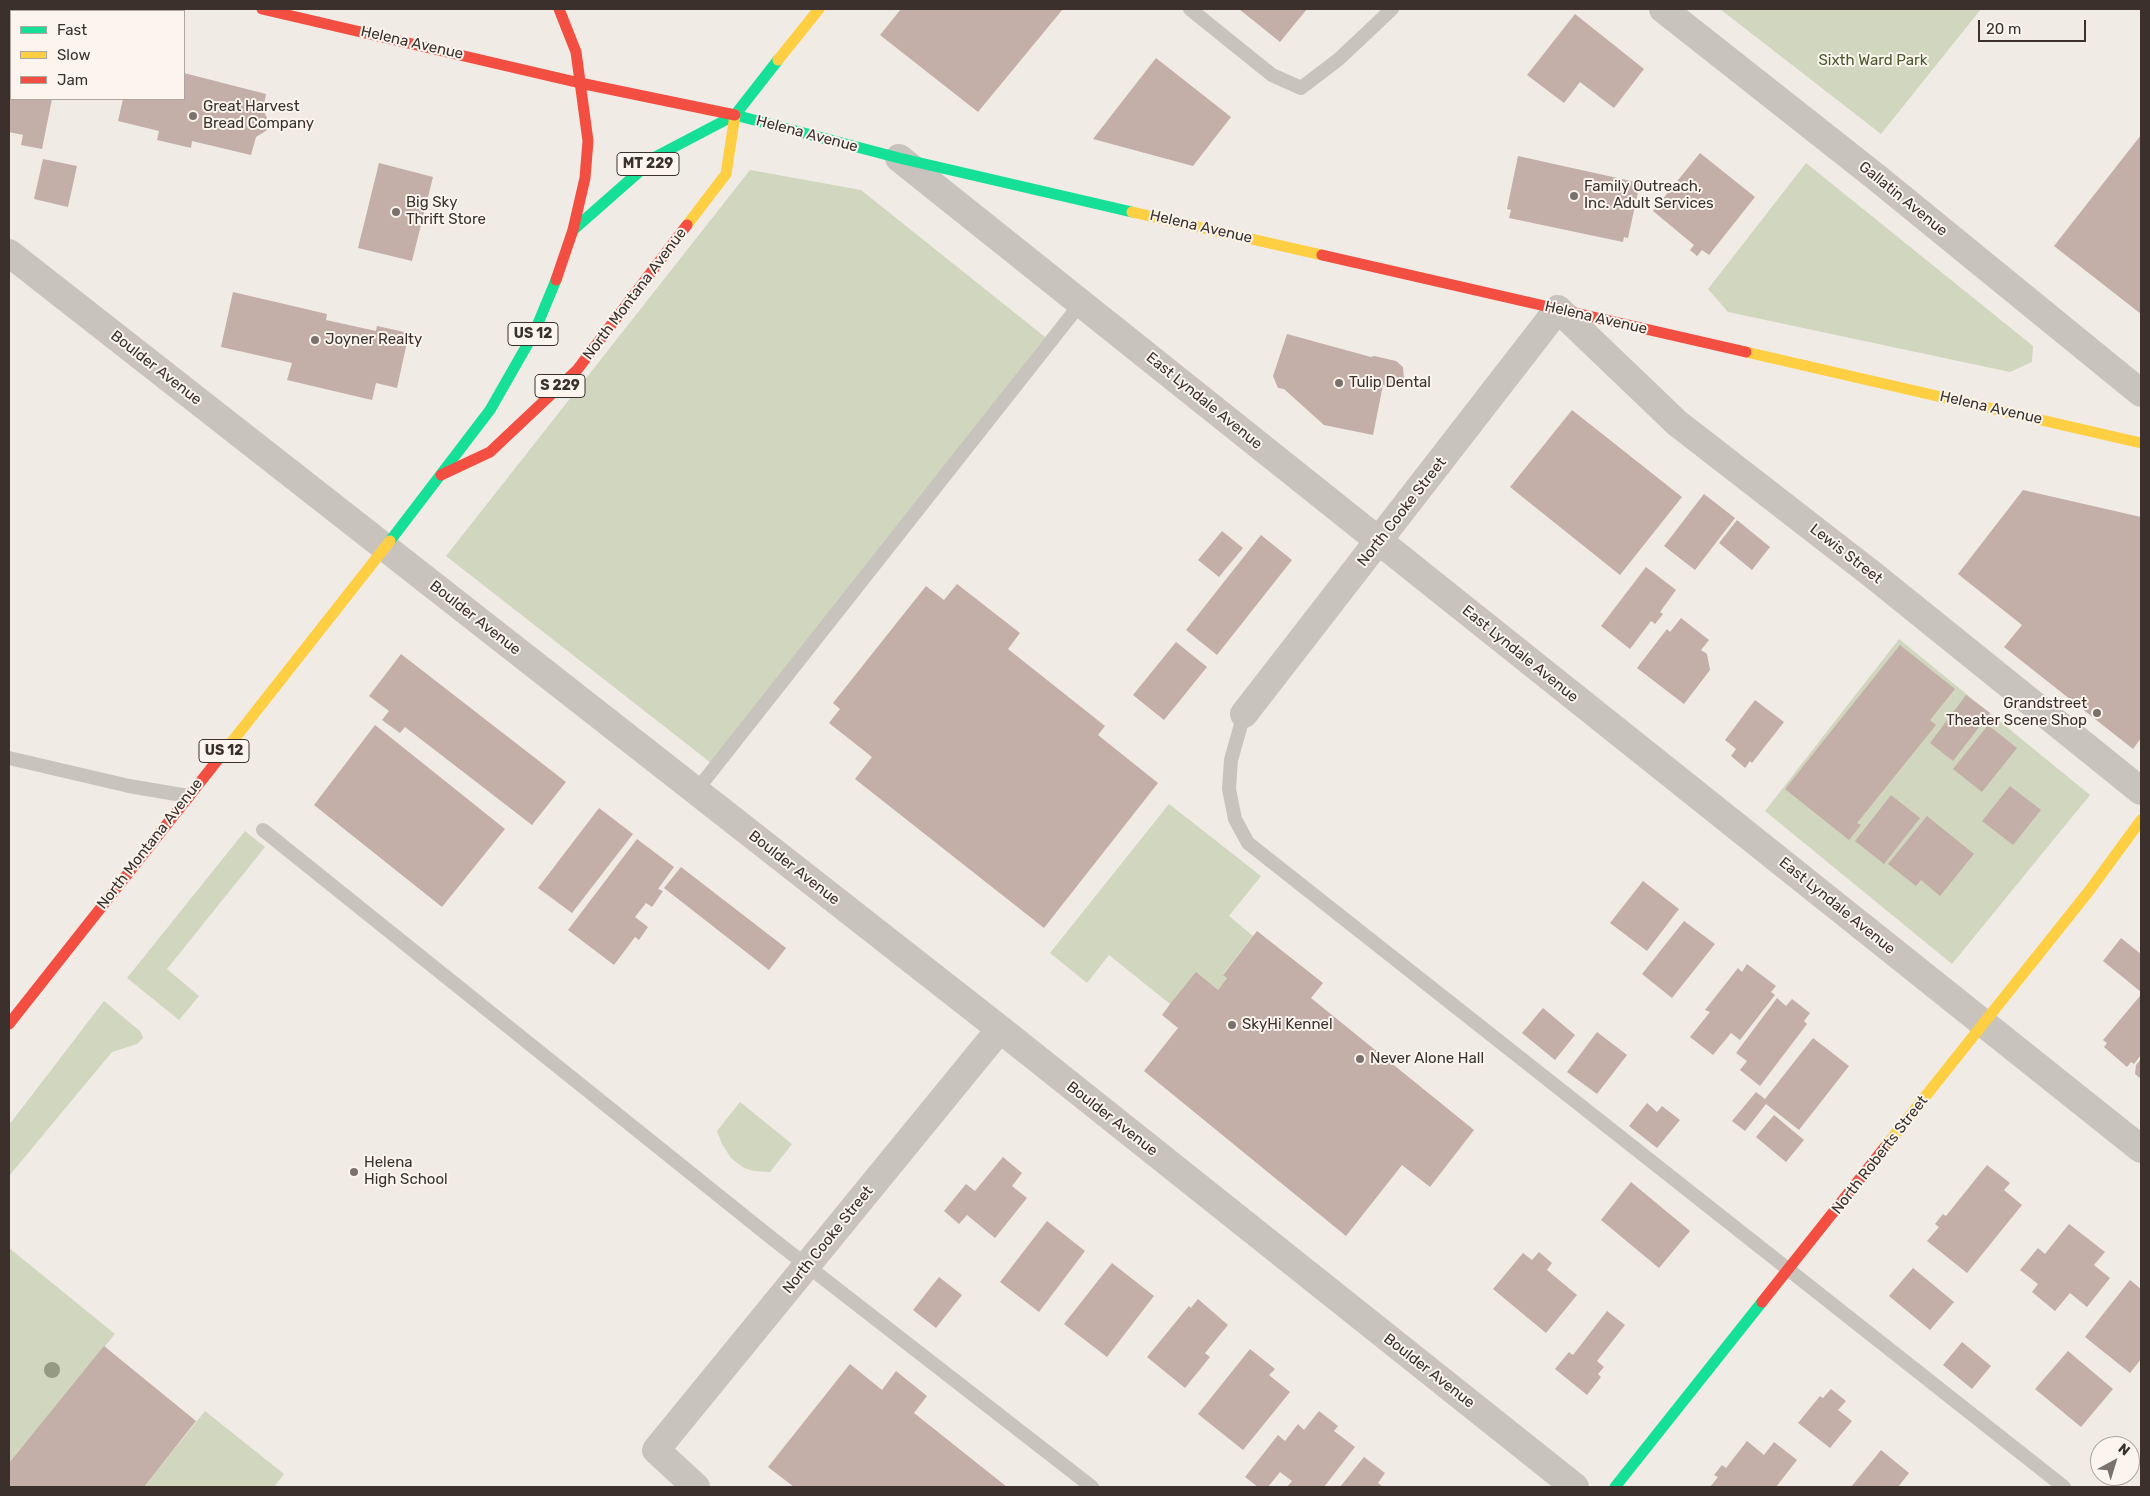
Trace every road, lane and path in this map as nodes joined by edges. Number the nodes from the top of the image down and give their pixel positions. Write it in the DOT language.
graph roads {
  1 [pos="262,9"];
  2 [pos="559,9"];
  3 [pos="819,9"];
  4 [pos="1190,9"];
  5 [pos="1392,9"];
  6 [pos="1663,9"];
  7 [pos="580,83"];
  8 [pos="735,115"];
  9 [pos="899,158"];
  10 [pos="573,230"];
  11 [pos="9,253"];
  12 [pos="1081,302"];
  13 [pos="1558,309"];
  14 [pos="2141,392"];
  15 [pos="2141,443"];
  16 [pos="441,475"];
  17 [pos="1379,541"];
  18 [pos="385,547"];
  19 [pos="1244,714"];
  20 [pos="9,758"];
  21 [pos="696,791"];
  22 [pos="2141,791"];
  23 [pos="188,796"];
  24 [pos="2141,820"];
  25 [pos="263,830"];
  26 [pos="1984,1023"];
  27 [pos="9,1024"];
  28 [pos="1000,1029"];
  29 [pos="2141,1149"];
  30 [pos="807,1266"];
  31 [pos="1789,1270"];
  32 [pos="696,1487"];
  33 [pos="1092,1487"];
  34 [pos="1575,1487"];
  35 [pos="1615,1487"];
  36 [pos="2064,1487"];
  1 -- 7 [label="main road, Helena Avenue"];
  2 -- 7 [label="main road, US 12"];
  3 -- 8 [label="main road, North Montana Avenue / S 229"];
  4 -- 5 [label="lane"];
  6 -- 14 [label="street, Gallatin Avenue"];
  7 -- 8 [label="main road, Helena Avenue"];
  7 -- 10 [label="main road, North Montana Avenue / US 12"];
  8 -- 9 [label="main road, Helena Avenue"];
  8 -- 10 [label="main road, North Montana Avenue / MT 229"];
  8 -- 16 [label="main road, North Montana Avenue / S 229"];
  9 -- 12 [label="street, East Lyndale Avenue"];
  9 -- 13 [label="main road, Helena Avenue"];
  10 -- 16 [label="main road, North Montana Avenue / US 12"];
  11 -- 18 [label="street, Boulder Avenue"];
  12 -- 17 [label="street, East Lyndale Avenue"];
  12 -- 21 [label="lane"];
  13 -- 15 [label="main road, Helena Avenue"];
  13 -- 17 [label="street, North Cooke Street"];
  13 -- 22 [label="street, Lewis Street"];
  16 -- 18 [label="main road, North Montana Avenue / US 12"];
  17 -- 19 [label="street, North Cooke Street"];
  17 -- 26 [label="street, East Lyndale Avenue"];
  18 -- 21 [label="street, Boulder Avenue"];
  18 -- 23 [label="main road, North Montana Avenue / US 12"];
  19 -- 31 [label="lane"];
  20 -- 23 [label="lane"];
  21 -- 28 [label="street, Boulder Avenue"];
  23 -- 27 [label="main road, North Montana Avenue / US 12"];
  24 -- 26 [label="main road, North Roberts Street"];
  25 -- 30 [label="lane"];
  26 -- 29 [label="street, East Lyndale Avenue"];
  26 -- 31 [label="main road, North Roberts Street"];
  28 -- 30 [label="street, North Cooke Street"];
  28 -- 34 [label="street, Boulder Avenue"];
  30 -- 32 [label="street, North Cooke Street"];
  30 -- 33 [label="lane"];
  31 -- 35 [label="main road, North Roberts Street"];
  31 -- 36 [label="lane"];
}
